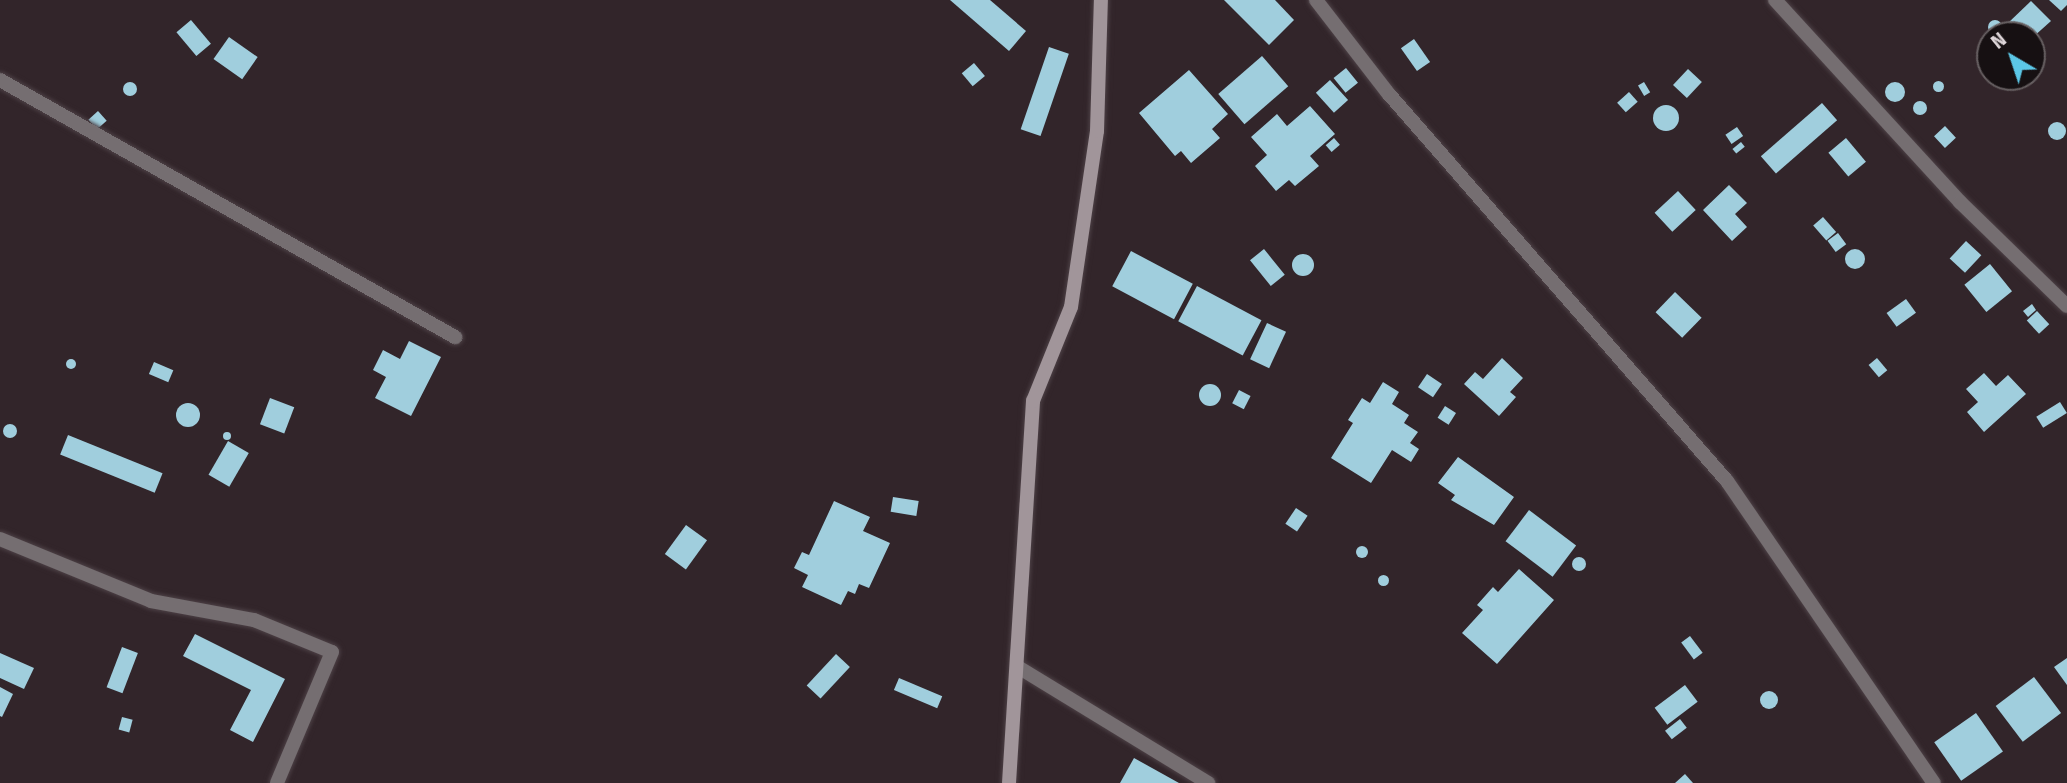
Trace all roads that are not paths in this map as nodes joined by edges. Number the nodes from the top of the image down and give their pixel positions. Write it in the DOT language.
graph roads {
  1 [pos="1101,0"];
  2 [pos="1316,0"];
  3 [pos="1775,0"];
  4 [pos="0,80"];
  5 [pos="2067,306"];
  6 [pos="455,337"];
  7 [pos="0,539"];
  8 [pos="1018,667"];
  9 [pos="276,783"];
  10 [pos="1009,783"];
  11 [pos="1208,783"];
  12 [pos="1934,783"];
  1 -- 8 [label="street"];
  2 -- 12 [label="street"];
  3 -- 5 [label="street"];
  4 -- 6 [label="street"];
  7 -- 9 [label="street"];
  8 -- 10 [label="street"];
  8 -- 11 [label="street"];
}
